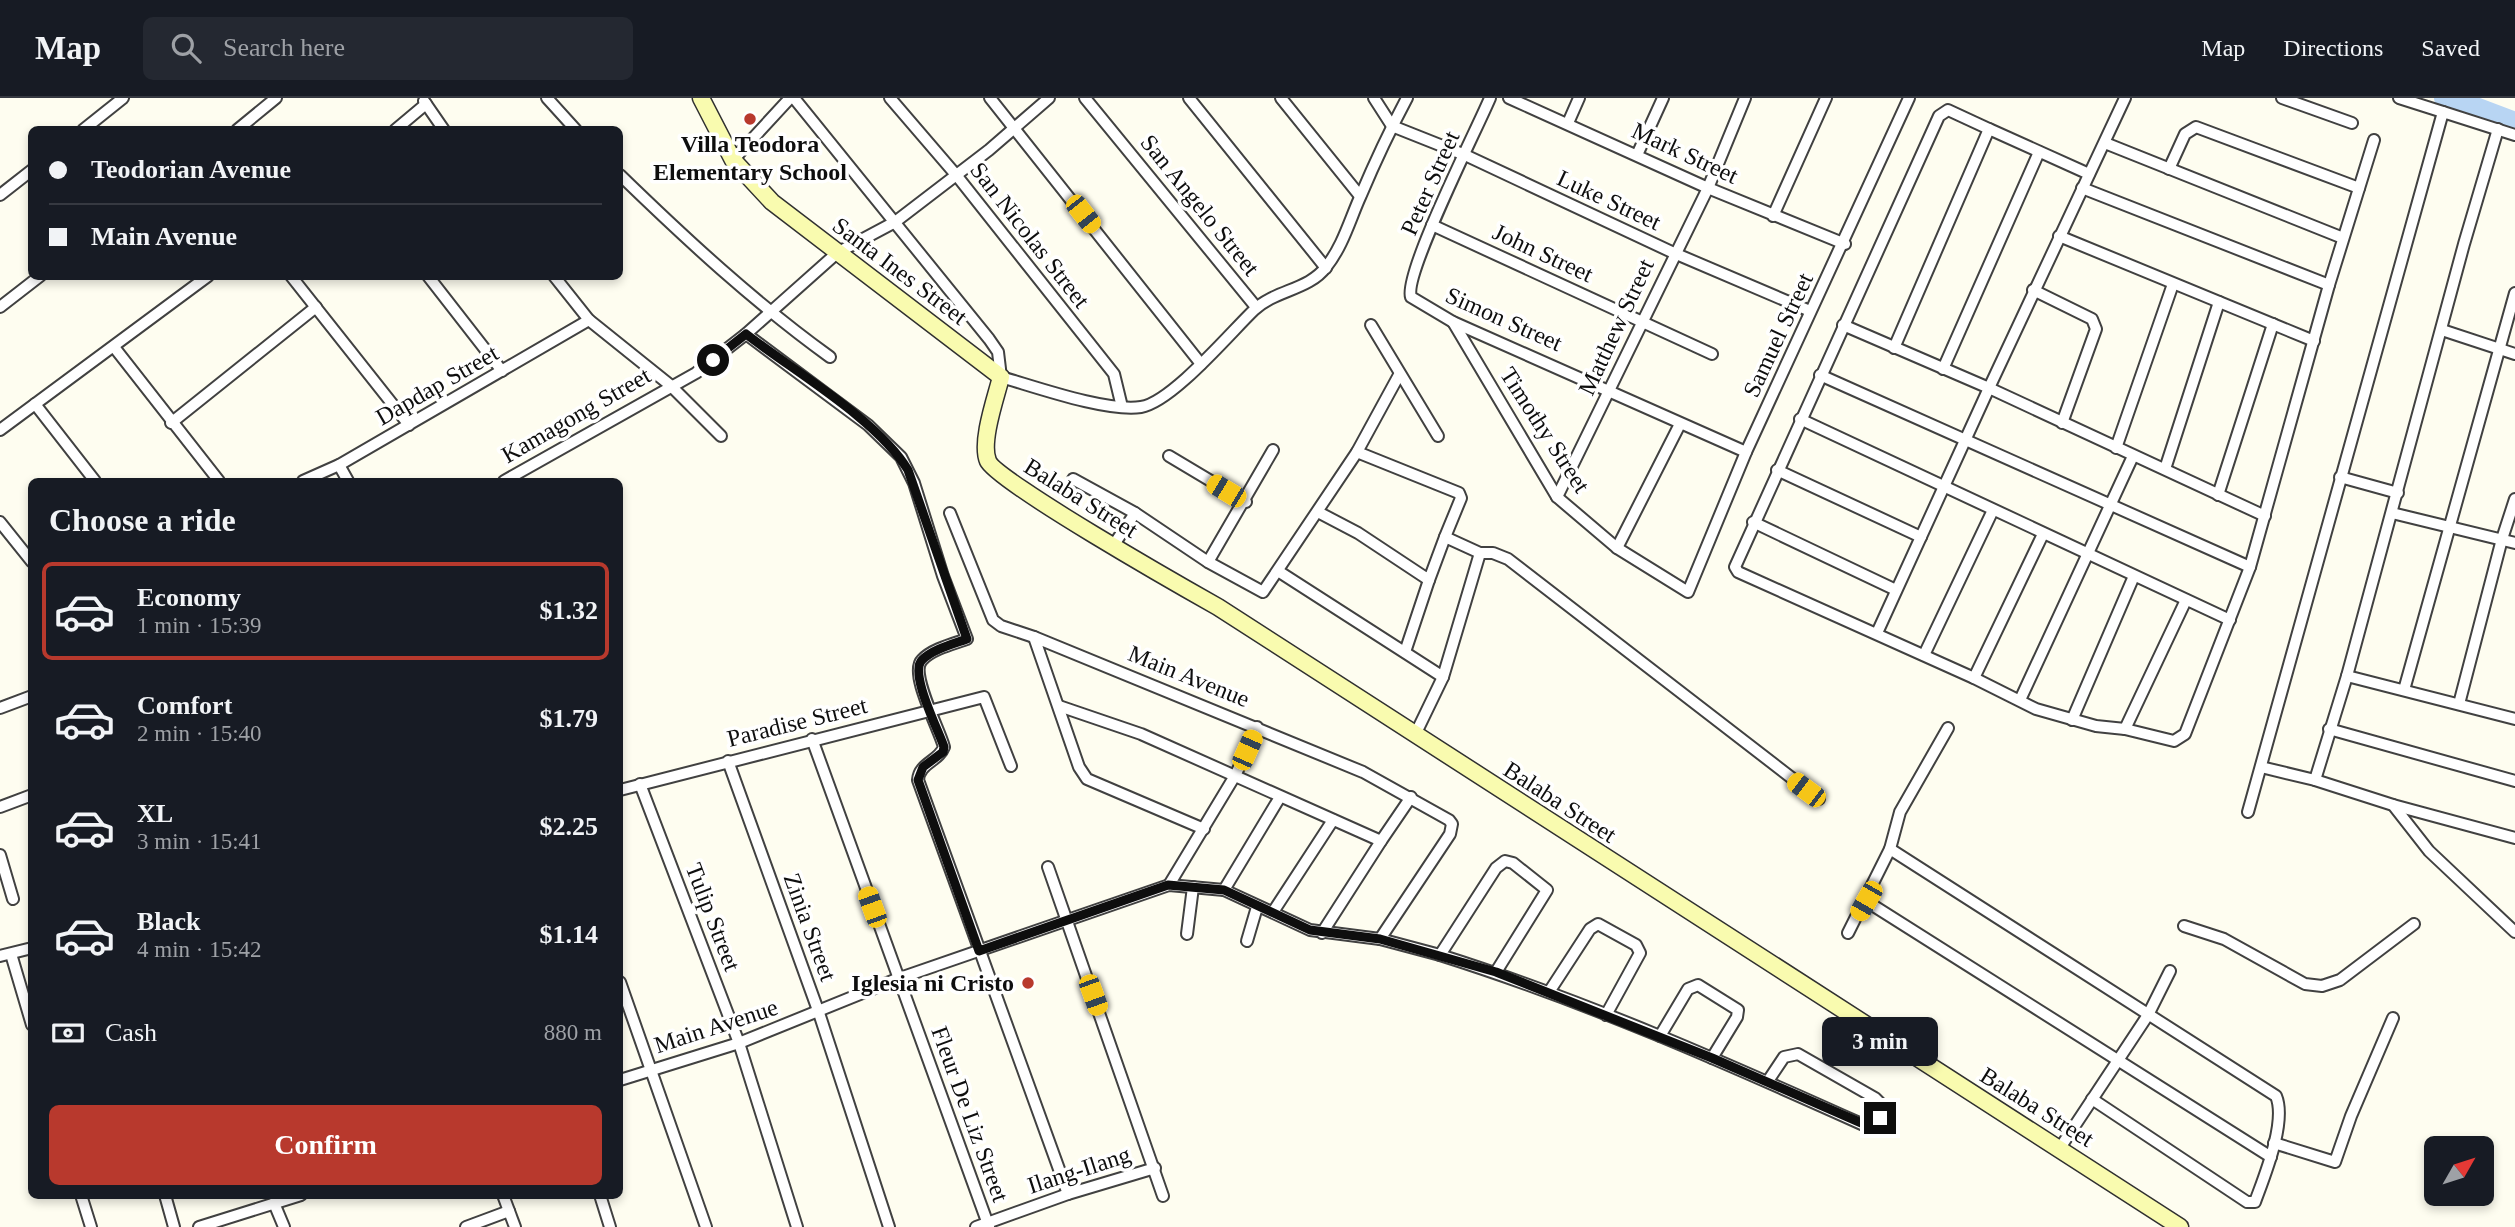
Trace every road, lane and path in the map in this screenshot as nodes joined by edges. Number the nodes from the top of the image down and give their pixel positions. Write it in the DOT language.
graph roads {
  1 [pos="123,98"];
  2 [pos="276,98"];
  3 [pos="547,98"];
  4 [pos="701,98"];
  5 [pos="792,98"];
  6 [pos="890,98"];
  7 [pos="990,98"];
  8 [pos="1049,98"];
  9 [pos="1085,98"];
  10 [pos="1189,98"];
  11 [pos="1281,98"];
  12 [pos="1374,98"];
  13 [pos="1407,98"];
  14 [pos="1490,98"];
  15 [pos="1509,98"];
  16 [pos="1579,98"];
  17 [pos="1663,98"];
  18 [pos="1745,98"];
  19 [pos="1826,98"];
  20 [pos="1909,98"];
  21 [pos="2125,98"];
  22 [pos="2282,98"];
  23 [pos="2399,98"];
  24 [pos="425,101"];
  25 [pos="2443,112"];
  26 [pos="1568,122"];
  27 [pos="2352,123"];
  28 [pos="88,126"];
  29 [pos="242,126"];
  30 [pos="399,126"];
  31 [pos="441,126"];
  32 [pos="572,126"];
  33 [pos="1392,126"];
  34 [pos="1015,128"];
  35 [pos="1989,129"];
  36 [pos="2498,129"];
  37 [pos="2515,135"];
  38 [pos="2374,140"];
  39 [pos="2105,144"];
  40 [pos="2039,152"];
  41 [pos="1465,155"];
  42 [pos="1637,155"];
  43 [pos="733,160"];
  44 [pos="2169,169"];
  45 [pos="28,173"];
  46 [pos="2089,174"];
  47 [pos="957,176"];
  48 [pos="623,178"];
  49 [pos="1708,188"];
  50 [pos="2082,188"];
  51 [pos="2359,188"];
  52 [pos="0,195"];
  53 [pos="1360,196"];
  54 [pos="1773,216"];
  55 [pos="895,222"];
  56 [pos="1432,225"];
  57 [pos="2059,236"];
  58 [pos="2343,238"];
  59 [pos="1844,244"];
  60 [pos="837,253"];
  61 [pos="1674,253"];
  62 [pos="1325,268"];
  63 [pos="35,280"];
  64 [pos="203,280"];
  65 [pos="294,280"];
  66 [pos="431,280"];
  67 [pos="557,280"];
  68 [pos="2173,284"];
  69 [pos="1409,285"];
  70 [pos="2329,285"];
  71 [pos="2033,290"];
  72 [pos="2515,294"];
  73 [pos="2219,302"];
  74 [pos="0,307"];
  75 [pos="316,307"];
  76 [pos="1256,307"];
  77 [pos="1810,311"];
  78 [pos="769,313"];
  79 [pos="589,320"];
  80 [pos="1453,322"];
  81 [pos="1641,322"];
  82 [pos="2273,324"];
  83 [pos="1371,325"];
  84 [pos="1843,325"];
  85 [pos="2442,330"];
  86 [pos="746,334"];
  87 [pos="2314,341"];
  88 [pos="114,348"];
  89 [pos="1894,348"];
  90 [pos="2498,348"];
  91 [pos="1712,354"];
  92 [pos="2515,354"];
  93 [pos="830,357"];
  94 [pos="1201,364"];
  95 [pos="1943,369"];
  96 [pos="502,371"];
  97 [pos="1399,375"];
  98 [pos="1820,375"];
  99 [pos="1001,377"];
  100 [pos="670,385"];
  101 [pos="1989,388"];
  102 [pos="1611,389"];
  103 [pos="35,404"];
  104 [pos="1122,407"];
  105 [pos="1800,419"];
  106 [pos="172,424"];
  107 [pos="1680,424"];
  108 [pos="2062,424"];
  109 [pos="409,425"];
  110 [pos="0,430"];
  111 [pos="721,436"];
  112 [pos="1438,436"];
  113 [pos="1966,440"];
  114 [pos="2116,447"];
  115 [pos="1273,450"];
  116 [pos="1357,452"];
  117 [pos="1746,452"];
  118 [pos="1169,456"];
  119 [pos="2133,456"];
  120 [pos="339,465"];
  121 [pos="2165,469"];
  122 [pos="1777,470"];
  123 [pos="2340,477"];
  124 [pos="92,478"];
  125 [pos="217,478"];
  126 [pos="310,478"];
  127 [pos="346,478"];
  128 [pos="509,478"];
  129 [pos="1073,479"];
  130 [pos="1944,486"];
  131 [pos="2398,493"];
  132 [pos="2218,495"];
  133 [pos="1558,497"];
  134 [pos="2515,499"];
  135 [pos="1246,502"];
  136 [pos="2109,506"];
  137 [pos="1993,510"];
  138 [pos="1318,512"];
  139 [pos="950,513"];
  140 [pos="1135,513"];
  141 [pos="2392,513"];
  142 [pos="2265,516"];
  143 [pos="0,522"];
  144 [pos="1753,522"];
  145 [pos="2447,527"];
  146 [pos="2043,534"];
  147 [pos="1445,537"];
  148 [pos="1921,537"];
  149 [pos="2501,539"];
  150 [pos="2515,543"];
  151 [pos="1113,546"];
  152 [pos="1618,548"];
  153 [pos="1480,553"];
  154 [pos="2088,554"];
  155 [pos="28,557"];
  156 [pos="1208,562"];
  157 [pos="2250,567"];
  158 [pos="1278,571"];
  159 [pos="2134,576"];
  160 [pos="1429,580"];
  161 [pos="1896,590"];
  162 [pos="1688,592"];
  163 [pos="2186,600"];
  164 [pos="2230,620"];
  165 [pos="1877,634"];
  166 [pos="1034,636"];
  167 [pos="1405,652"];
  168 [pos="1924,655"];
  169 [pos="2347,676"];
  170 [pos="1443,677"];
  171 [pos="1974,678"];
  172 [pos="2404,690"];
  173 [pos="28,698"];
  174 [pos="2020,700"];
  175 [pos="2459,704"];
  176 [pos="1059,706"];
  177 [pos="0,708"];
  178 [pos="932,709"];
  179 [pos="2515,719"];
  180 [pos="2072,720"];
  181 [pos="1257,727"];
  182 [pos="1948,728"];
  183 [pos="2125,729"];
  184 [pos="2329,729"];
  185 [pos="1415,736"];
  186 [pos="812,739"];
  187 [pos="728,761"];
  188 [pos="1011,765"];
  189 [pos="2261,767"];
  190 [pos="1236,774"];
  191 [pos="2315,780"];
  192 [pos="2515,781"];
  193 [pos="640,784"];
  194 [pos="623,789"];
  195 [pos="28,796"];
  196 [pos="1280,797"];
  197 [pos="1410,797"];
  198 [pos="1819,799"];
  199 [pos="2393,805"];
  200 [pos="0,807"];
  201 [pos="2248,812"];
  202 [pos="1333,820"];
  203 [pos="1204,829"];
  204 [pos="2515,838"];
  205 [pos="1381,841"];
  206 [pos="1891,849"];
  207 [pos="0,855"];
  208 [pos="1048,867"];
  209 [pos="1168,885"];
  210 [pos="1193,887"];
  211 [pos="1224,890"];
  212 [pos="13,899"];
  213 [pos="1866,901"];
  214 [pos="1257,907"];
  215 [pos="1273,912"];
  216 [pos="1066,921"];
  217 [pos="2414,923"];
  218 [pos="2184,926"];
  219 [pos="2515,931"];
  220 [pos="1322,933"];
  221 [pos="1848,933"];
  222 [pos="1187,934"];
  223 [pos="1380,939"];
  224 [pos="1247,941"];
  225 [pos="28,949"];
  226 [pos="979,951"];
  227 [pos="5,955"];
  228 [pos="1440,955"];
  229 [pos="2170,971"];
  230 [pos="1496,972"];
  231 [pos="897,979"];
  232 [pos="623,990"];
  233 [pos="1549,992"];
  234 [pos="819,1013"];
  235 [pos="28,1015"];
  236 [pos="1606,1015"];
  237 [pos="2148,1015"];
  238 [pos="2393,1018"];
  239 [pos="1660,1036"];
  240 [pos="739,1043"];
  241 [pos="1712,1058"];
  242 [pos="2117,1060"];
  243 [pos="652,1069"];
  244 [pos="623,1079"];
  245 [pos="1768,1081"];
  246 [pos="2092,1099"];
  247 [pos="2274,1143"];
  248 [pos="2060,1148"];
  249 [pos="2271,1157"];
  250 [pos="1155,1168"];
  251 [pos="1068,1194"];
  252 [pos="1163,1196"];
  253 [pos="82,1199"];
  254 [pos="166,1199"];
  255 [pos="287,1199"];
  256 [pos="505,1199"];
  257 [pos="601,1199"];
  258 [pos="274,1203"];
  259 [pos="509,1210"];
  260 [pos="984,1226"];
  261 [pos="91,1227"];
  262 [pos="174,1227"];
  263 [pos="199,1227"];
  264 [pos="284,1227"];
  265 [pos="466,1227"];
  266 [pos="515,1227"];
  267 [pos="610,1227"];
  268 [pos="706,1227"];
  269 [pos="797,1227"];
  270 [pos="889,1227"];
  271 [pos="2180,1227"];
  1 -- 28 [label="street"];
  2 -- 29 [label="street"];
  3 -- 32 [label="street"];
  4 -- 43 [label="street, Santa Ines Street"];
  5 -- 43 [label="street"];
  5 -- 55 [label="street"];
  6 -- 47 [label="street, San Nicolas Street"];
  7 -- 34 [label="street"];
  8 -- 34 [label="street, Kamagong Street"];
  9 -- 76 [label="street, San Angelo Street"];
  10 -- 62 [label="street"];
  11 -- 53 [label="street"];
  12 -- 33 [label="street"];
  13 -- 33 [label="street"];
  14 -- 41 [label="street, Peter Street"];
  15 -- 26 [label="street, Mark Street"];
  16 -- 26 [label="street"];
  17 -- 42 [label="street"];
  18 -- 49 [label="street, Matthew Street"];
  19 -- 54 [label="street"];
  20 -- 59 [label="street, Samuel Street"];
  21 -- 39 [label="street"];
  22 -- 27 [label="street"];
  23 -- 25 [label="street"];
  24 -- 30 [label="street"];
  24 -- 31 [label="street"];
  25 -- 36 [label="street"];
  25 -- 123 [label="street"];
  26 -- 42 [label="street, Mark Street"];
  33 -- 41 [label="street, Luke Street"];
  33 -- 53 [label="street"];
  34 -- 47 [label="street, Kamagong Street"];
  34 -- 94 [label="street"];
  35 -- 40 [label="street"];
  35 -- 84 [label="street"];
  35 -- 89 [label="street"];
  36 -- 37 [label="street"];
  36 -- 85 [label="street"];
  38 -- 51 [label="street"];
  39 -- 44 [label="street"];
  39 -- 46 [label="street"];
  40 -- 46 [label="street"];
  40 -- 95 [label="street"];
  41 -- 56 [label="street, Peter Street"];
  41 -- 61 [label="street, Luke Street"];
  42 -- 49 [label="street, Mark Street"];
  43 -- 60 [label="street, Santa Ines Street"];
  44 -- 51 [label="street"];
  44 -- 58 [label="street"];
  45 -- 52 [label="street"];
  46 -- 50 [label="street"];
  47 -- 55 [label="street, Kamagong Street"];
  47 -- 104 [label="street, San Nicolas Street"];
  48 -- 78 [label="street"];
  49 -- 54 [label="street, Mark Street"];
  49 -- 61 [label="street, Matthew Street"];
  50 -- 57 [label="street"];
  50 -- 70 [label="street"];
  51 -- 58 [label="street"];
  53 -- 62 [label="street"];
  54 -- 59 [label="street, Mark Street"];
  55 -- 60 [label="street, Kamagong Street"];
  55 -- 99 [label="street"];
  56 -- 69 [label="street, Peter Street"];
  56 -- 81 [label="street, John Street"];
  57 -- 68 [label="street"];
  57 -- 71 [label="street"];
  58 -- 70 [label="street"];
  59 -- 77 [label="street, Samuel Street"];
  60 -- 78 [label="street, Kamagong Street"];
  60 -- 99 [label="street, Santa Ines Street"];
  61 -- 77 [label="street, Luke Street"];
  61 -- 81 [label="street, Matthew Street"];
  62 -- 76 [label="street"];
  63 -- 74 [label="street"];
  64 -- 88 [label="street"];
  65 -- 75 [label="street"];
  66 -- 96 [label="street"];
  67 -- 79 [label="street"];
  68 -- 73 [label="street"];
  68 -- 114 [label="street"];
  69 -- 80 [label="street, Simon Street"];
  70 -- 87 [label="street"];
  71 -- 101 [label="street"];
  71 -- 108 [label="street"];
  72 -- 90 [label="street"];
  73 -- 82 [label="street"];
  73 -- 121 [label="street"];
  75 -- 106 [label="street"];
  75 -- 109 [label="street"];
  76 -- 94 [label="street"];
  77 -- 117 [label="street, Samuel Street"];
  78 -- 86 [label="street, Kamagong Street"];
  78 -- 93 [label="street"];
  79 -- 96 [label="street, Dapdap Street"];
  79 -- 100 [label="street"];
  80 -- 102 [label="street, Simon Street"];
  80 -- 133 [label="street, Timothy Street"];
  81 -- 91 [label="street, John Street"];
  81 -- 102 [label="street, Matthew Street"];
  82 -- 87 [label="street"];
  82 -- 132 [label="street"];
  83 -- 97 [label="street"];
  84 -- 89 [label="street"];
  84 -- 98 [label="street"];
  85 -- 90 [label="street"];
  85 -- 131 [label="street"];
  86 -- 100 [label="street, Kamagong Street"];
  86 -- 178 [label="street"];
  87 -- 142 [label="street"];
  88 -- 103 [label="street"];
  88 -- 106 [label="street"];
  89 -- 95 [label="street"];
  90 -- 92 [label="street"];
  90 -- 145 [label="street"];
  94 -- 104 [label="street"];
  95 -- 101 [label="street"];
  96 -- 109 [label="street, Dapdap Street"];
  97 -- 112 [label="street"];
  97 -- 116 [label="street"];
  98 -- 105 [label="street"];
  98 -- 113 [label="street"];
  99 -- 104 [label="street, Santa Ines Street"];
  99 -- 151 [label="street, Balaba Street"];
  100 -- 111 [label="street"];
  100 -- 128 [label="street, Kamagong Street"];
  101 -- 108 [label="street"];
  101 -- 113 [label="street"];
  102 -- 107 [label="street, Simon Street"];
  102 -- 133 [label="street, Matthew Street"];
  103 -- 110 [label="street"];
  103 -- 124 [label="street"];
  105 -- 122 [label="street"];
  105 -- 130 [label="street"];
  106 -- 125 [label="street"];
  107 -- 117 [label="street, Simon Street"];
  107 -- 152 [label="street"];
  108 -- 114 [label="street"];
  109 -- 120 [label="street, Dapdap Street"];
  113 -- 130 [label="street"];
  113 -- 136 [label="street"];
  114 -- 119 [label="street"];
  115 -- 135 [label="street"];
  116 -- 138 [label="street"];
  116 -- 147 [label="street"];
  117 -- 162 [label="street, Samuel Street"];
  118 -- 135 [label="street"];
  119 -- 121 [label="street"];
  119 -- 136 [label="street"];
  120 -- 126 [label="street, Dapdap Street"];
  120 -- 127 [label="street"];
  121 -- 132 [label="street"];
  122 -- 144 [label="street"];
  122 -- 148 [label="street"];
  123 -- 131 [label="street"];
  123 -- 189 [label="street"];
  129 -- 140 [label="street"];
  130 -- 137 [label="street"];
  130 -- 148 [label="street"];
  131 -- 141 [label="street"];
  132 -- 142 [label="street"];
  133 -- 152 [label="street, Timothy Street"];
  134 -- 149 [label="street"];
  135 -- 156 [label="street"];
  136 -- 154 [label="street"];
  136 -- 157 [label="street"];
  137 -- 146 [label="street"];
  137 -- 168 [label="street"];
  138 -- 158 [label="street"];
  138 -- 160 [label="street"];
  139 -- 166 [label="street, Main Avenue"];
  140 -- 151 [label="street"];
  140 -- 156 [label="street"];
  141 -- 145 [label="street"];
  141 -- 169 [label="street"];
  142 -- 157 [label="street"];
  143 -- 155 [label="street"];
  144 -- 161 [label="street"];
  144 -- 165 [label="street"];
  145 -- 149 [label="street"];
  145 -- 172 [label="street"];
  146 -- 154 [label="street"];
  146 -- 171 [label="street"];
  147 -- 153 [label="street"];
  147 -- 160 [label="street"];
  148 -- 161 [label="street"];
  149 -- 150 [label="street"];
  149 -- 175 [label="street"];
  151 -- 185 [label="street, Balaba Street"];
  152 -- 162 [label="street, Timothy Street"];
  153 -- 170 [label="street"];
  153 -- 198 [label="street"];
  154 -- 159 [label="street"];
  154 -- 174 [label="street"];
  156 -- 158 [label="street"];
  157 -- 164 [label="street"];
  158 -- 167 [label="street"];
  159 -- 163 [label="street"];
  159 -- 180 [label="street"];
  160 -- 167 [label="street"];
  161 -- 165 [label="street"];
  163 -- 164 [label="street"];
  163 -- 183 [label="street"];
  164 -- 183 [label="street"];
  165 -- 168 [label="street"];
  166 -- 176 [label="street"];
  166 -- 181 [label="street, Main Avenue"];
  167 -- 170 [label="street"];
  168 -- 171 [label="street"];
  169 -- 172 [label="street"];
  169 -- 184 [label="street"];
  170 -- 185 [label="street"];
  171 -- 174 [label="street"];
  172 -- 175 [label="street"];
  173 -- 177 [label="street"];
  174 -- 180 [label="street"];
  175 -- 179 [label="street"];
  176 -- 190 [label="street"];
  176 -- 203 [label="street"];
  178 -- 186 [label="street, Paradise Street"];
  178 -- 188 [label="street, Paradise Street"];
  178 -- 226 [label="street"];
  180 -- 183 [label="street"];
  181 -- 190 [label="street"];
  181 -- 197 [label="street, Main Avenue"];
  182 -- 206 [label="street"];
  184 -- 191 [label="street"];
  184 -- 192 [label="street"];
  185 -- 248 [label="street, Balaba Street"];
  186 -- 187 [label="street, Paradise Street"];
  186 -- 231 [label="street, Fleur De Liz Street"];
  187 -- 193 [label="street, Paradise Street"];
  187 -- 234 [label="street, Zinia Street"];
  189 -- 191 [label="street"];
  189 -- 201 [label="street"];
  190 -- 196 [label="street"];
  190 -- 203 [label="street"];
  191 -- 199 [label="street"];
  193 -- 194 [label="street, Paradise Street"];
  193 -- 240 [label="street, Tulip Street"];
  195 -- 200 [label="street"];
  196 -- 202 [label="street"];
  196 -- 211 [label="street"];
  197 -- 205 [label="street"];
  197 -- 223 [label="street, Main Avenue"];
  199 -- 204 [label="street"];
  199 -- 219 [label="street"];
  202 -- 205 [label="street"];
  202 -- 215 [label="street"];
  203 -- 209 [label="street"];
  205 -- 220 [label="street"];
  206 -- 213 [label="street"];
  206 -- 237 [label="street"];
  207 -- 212 [label="street"];
  208 -- 216 [label="street"];
  209 -- 210 [label="street, Main Avenue"];
  209 -- 216 [label="street, Main Avenue"];
  210 -- 211 [label="street, Main Avenue"];
  210 -- 222 [label="street"];
  211 -- 214 [label="street, Main Avenue"];
  213 -- 221 [label="street"];
  213 -- 242 [label="street"];
  214 -- 215 [label="street, Main Avenue"];
  214 -- 224 [label="street"];
  215 -- 220 [label="street, Main Avenue"];
  216 -- 226 [label="street, Main Avenue"];
  216 -- 250 [label="street"];
  217 -- 218 [label="street"];
  220 -- 223 [label="street, Main Avenue"];
  223 -- 228 [label="street, Main Avenue"];
  225 -- 227 [label="street"];
  226 -- 231 [label="street, Main Avenue"];
  226 -- 251 [label="street"];
  227 -- 235 [label="street"];
  228 -- 230 [label="street, Main Avenue"];
  228 -- 230 [label="street"];
  229 -- 237 [label="street"];
  230 -- 233 [label="street, Main Avenue"];
  231 -- 234 [label="street, Main Avenue"];
  231 -- 260 [label="street, Fleur De Liz Street"];
  232 -- 243 [label="street"];
  233 -- 236 [label="street, Main Avenue"];
  233 -- 236 [label="street"];
  234 -- 240 [label="street, Main Avenue"];
  234 -- 270 [label="street, Zinia Street"];
  236 -- 239 [label="street, Main Avenue"];
  237 -- 242 [label="street"];
  237 -- 247 [label="street"];
  238 -- 247 [label="street"];
  239 -- 241 [label="street, Main Avenue"];
  239 -- 241 [label="street"];
  240 -- 243 [label="street, Main Avenue"];
  240 -- 269 [label="street, Tulip Street"];
  241 -- 245 [label="street, Main Avenue"];
  242 -- 246 [label="street"];
  242 -- 249 [label="street"];
  243 -- 244 [label="street, Main Avenue"];
  243 -- 268 [label="street"];
  245 -- 245 [label="street, Main Avenue"];
  246 -- 248 [label="street"];
  246 -- 249 [label="street"];
  247 -- 249 [label="street"];
  248 -- 271 [label="street, Balaba Street"];
  250 -- 251 [label="street, Ilang-Ilang"];
  250 -- 252 [label="street"];
  251 -- 260 [label="street, Ilang-Ilang"];
  253 -- 261 [label="street"];
  254 -- 262 [label="street"];
  255 -- 258 [label="street"];
  256 -- 259 [label="street"];
  257 -- 267 [label="street"];
  258 -- 263 [label="street"];
  258 -- 264 [label="street"];
  259 -- 265 [label="street"];
  259 -- 266 [label="street"];
}
